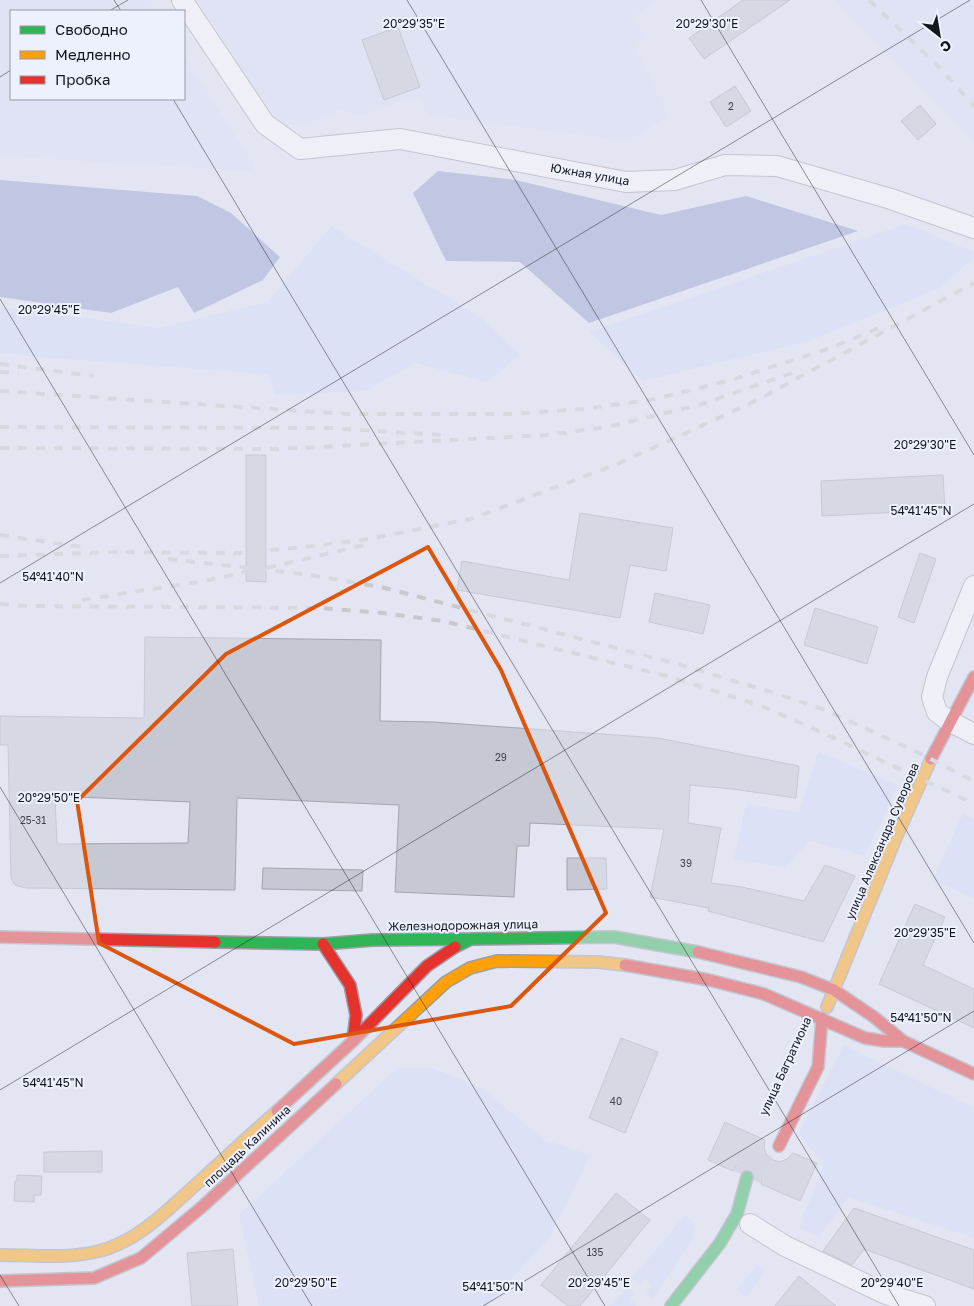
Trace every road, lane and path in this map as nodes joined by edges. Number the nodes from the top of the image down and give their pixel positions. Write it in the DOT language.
graph roads {
  1 [pos="182,0"];
  2 [pos="974,228"];
  3 [pos="974,586"];
  4 [pos="974,677"];
  5 [pos="943,717"];
  6 [pos="974,734"];
  7 [pos="0,937"];
  8 [pos="471,939"];
  9 [pos="323,944"];
  10 [pos="482,962"];
  11 [pos="834,990"];
  12 [pos="822,1018"];
  13 [pos="352,1041"];
  14 [pos="903,1041"];
  15 [pos="808,1053"];
  16 [pos="974,1074"];
  17 [pos="779,1146"];
  18 [pos="747,1177"];
  19 [pos="750,1222"];
  20 [pos="0,1255"];
  21 [pos="0,1281"];
  22 [pos="671,1306"];
  23 [pos="925,1306"];
  1 -- 2 [label="street, Южная улица"];
  3 -- 5 [label="street"];
  4 -- 5 [label="main road, улица Александра Суворова"];
  5 -- 6 [label="street"];
  5 -- 11 [label="main road, улица Александра Суворова"];
  7 -- 9 [label="main road, Железнодорожная улица"];
  8 -- 9 [label="main road, Железнодорожная улица"];
  8 -- 11 [label="main road, Железнодорожная улица"];
  8 -- 13 [label="main road, площадь Калинина"];
  9 -- 13 [label="main road"];
  10 -- 12 [label="main road, Железнодорожная улица"];
  10 -- 21 [label="main road, площадь Калинина"];
  11 -- 12 [label="main road, улица Александра Суворова"];
  11 -- 14 [label="main road, Железнодорожная улица"];
  12 -- 14 [label="main road, Железнодорожная улица"];
  12 -- 15 [label="main road, улица Багратиона"];
  12 -- 17 [label="main road, улица Багратиона"];
  13 -- 20 [label="main road, площадь Калинина"];
  14 -- 16 [label="main road, Железнодорожная улица"];
  18 -- 22 [label="main road"];
  19 -- 23 [label="street"];
}
